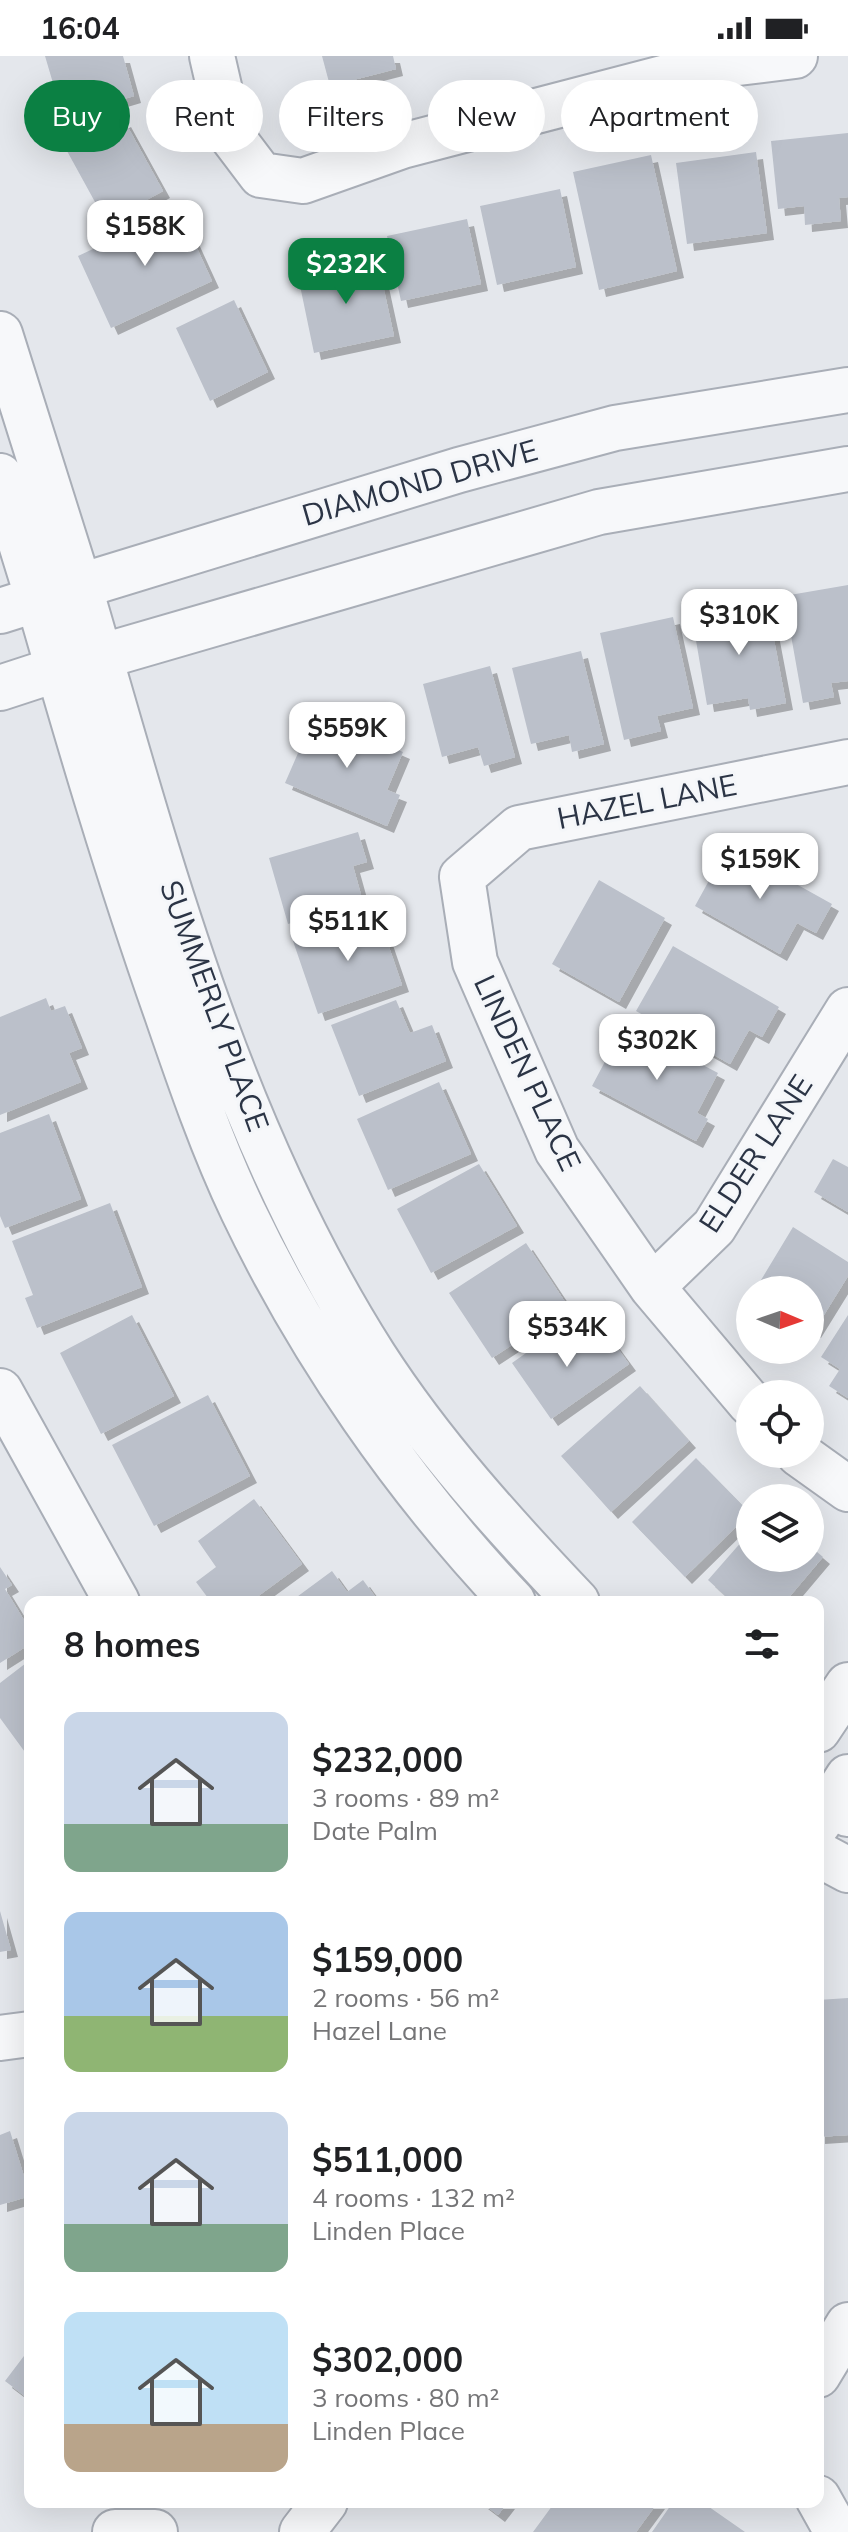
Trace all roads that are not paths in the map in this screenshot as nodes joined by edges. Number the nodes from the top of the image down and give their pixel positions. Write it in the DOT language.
graph roads {
  1 [pos="212,56"];
  2 [pos="795,56"];
  3 [pos="745,59"];
  4 [pos="0,334"];
  5 [pos="848,390"];
  6 [pos="848,469"];
  7 [pos="0,476"];
  8 [pos="79,585"];
  9 [pos="19,605"];
  10 [pos="100,658"];
  11 [pos="58,669"];
  12 [pos="0,688"];
  13 [pos="848,762"];
  14 [pos="462,877"];
  15 [pos="848,1010"];
  16 [pos="652,1287"];
  17 [pos="736,1386"];
  18 [pos="0,1391"];
  19 [pos="819,1468"];
  20 [pos="848,1489"];
  21 [pos="114,1596"];
  22 [pos="507,1596"];
  23 [pos="571,1596"];
  24 [pos="848,1685"];
  25 [pos="824,1721"];
  26 [pos="824,1857"];
  27 [pos="848,1870"];
  28 [pos="24,2035"];
  29 [pos="0,2038"];
  30 [pos="848,2325"];
  31 [pos="824,2365"];
  32 [pos="320,2508"];
  33 [pos="824,2508"];
  34 [pos="115,2532"];
  35 [pos="155,2532"];
  36 [pos="302,2532"];
  37 [pos="837,2532"];
  1 -- 3 [label="street"];
  2 -- 3 [label="street"];
  4 -- 8 [label="street, SUMMERLY PLACE"];
  5 -- 8 [label="street, DIAMOND DRIVE"];
  6 -- 10 [label="street"];
  7 -- 9 [label="street, SUMMERLY PLACE"];
  8 -- 9 [label="street, DIAMOND DRIVE"];
  8 -- 10 [label="street, SUMMERLY PLACE"];
  9 -- 11 [label="street, SUMMERLY PLACE"];
  10 -- 11 [label="street"];
  10 -- 23 [label="street, SUMMERLY PLACE"];
  11 -- 12 [label="street"];
  11 -- 22 [label="street, SUMMERLY PLACE"];
  13 -- 14 [label="street, HAZEL LANE"];
  14 -- 16 [label="street, LINDEN PLACE"];
  15 -- 16 [label="street, ELDER LANE"];
  16 -- 17 [label="street, LINDEN PLACE"];
  18 -- 21 [label="street"];
  19 -- 20 [label="street"];
  24 -- 25 [label="street"];
  26 -- 27 [label="street"];
  28 -- 29 [label="street"];
  30 -- 31 [label="street"];
  32 -- 36 [label="street"];
  33 -- 37 [label="street"];
  34 -- 35 [label="street"];
}
